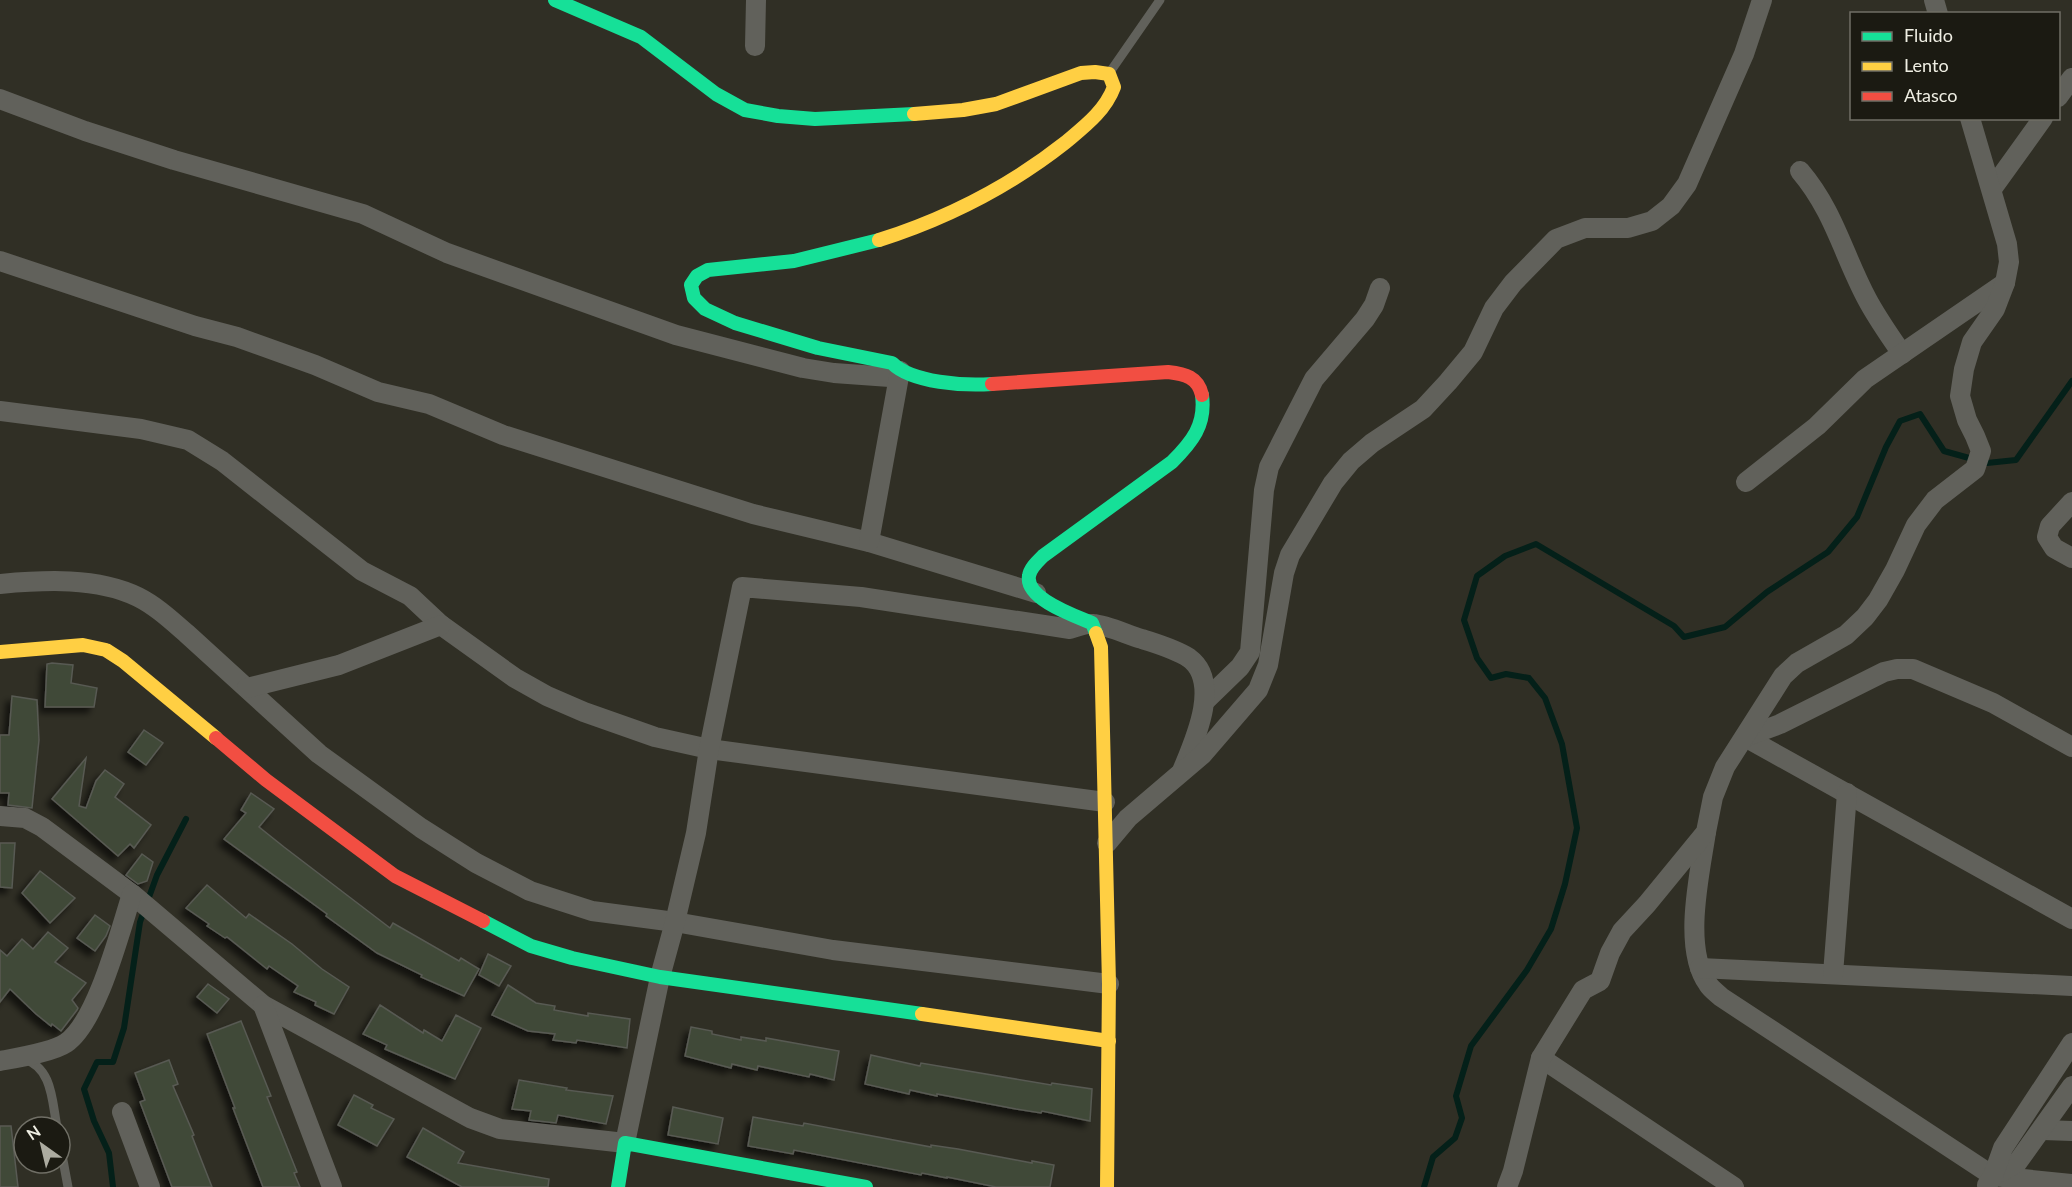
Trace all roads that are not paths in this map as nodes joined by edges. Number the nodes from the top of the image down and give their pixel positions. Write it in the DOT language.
graph roads {
  1 [pos="555,0"];
  2 [pos="756,0"];
  3 [pos="1160,0"];
  4 [pos="1762,0"];
  5 [pos="755,46"];
  6 [pos="1109,74"];
  7 [pos="2072,78"];
  8 [pos="2060,94"];
  9 [pos="0,99"];
  10 [pos="1971,120"];
  11 [pos="2042,120"];
  12 [pos="1800,171"];
  13 [pos="1992,189"];
  14 [pos="0,261"];
  15 [pos="2004,283"];
  16 [pos="1380,288"];
  17 [pos="1902,354"];
  18 [pos="900,371"];
  19 [pos="0,411"];
  20 [pos="1746,482"];
  21 [pos="2072,502"];
  22 [pos="869,542"];
  23 [pos="2072,558"];
  24 [pos="0,584"];
  25 [pos="1036,593"];
  26 [pos="1092,623"];
  27 [pos="441,625"];
  28 [pos="0,652"];
  29 [pos="247,688"];
  30 [pos="1205,701"];
  31 [pos="1745,737"];
  32 [pos="2072,747"];
  33 [pos="709,748"];
  34 [pos="1182,771"];
  35 [pos="1847,793"];
  36 [pos="1105,802"];
  37 [pos="0,816"];
  38 [pos="1706,832"];
  39 [pos="1107,843"];
  40 [pos="132,894"];
  41 [pos="2072,919"];
  42 [pos="675,922"];
  43 [pos="1700,968"];
  44 [pos="1833,974"];
  45 [pos="660,977"];
  46 [pos="1109,984"];
  47 [pos="2072,986"];
  48 [pos="263,1005"];
  49 [pos="1109,1041"];
  50 [pos="2072,1043"];
  51 [pos="20,1058"];
  52 [pos="1541,1058"];
  53 [pos="0,1061"];
  54 [pos="2072,1086"];
  55 [pos="122,1112"];
  56 [pos="55,1115"];
  57 [pos="2043,1130"];
  58 [pos="2072,1131"];
  59 [pos="625,1143"];
  60 [pos="1989,1182"];
  61 [pos="2071,1185"];
  62 [pos="150,1187"];
  63 [pos="332,1187"];
  64 [pos="618,1187"];
  65 [pos="866,1187"];
  66 [pos="1107,1187"];
  67 [pos="1507,1187"];
  68 [pos="1734,1187"];
  1 -- 6 [label="street"];
  2 -- 5 [label="street"];
  3 -- 6 [label="lane"];
  4 -- 34 [label="street"];
  6 -- 18 [label="street"];
  7 -- 8 [label="street"];
  9 -- 18 [label="street"];
  10 -- 13 [label="street"];
  11 -- 13 [label="street"];
  12 -- 17 [label="street"];
  13 -- 15 [label="street"];
  14 -- 22 [label="street"];
  15 -- 17 [label="street"];
  15 -- 31 [label="street"];
  16 -- 30 [label="street"];
  17 -- 20 [label="street"];
  18 -- 22 [label="street"];
  18 -- 25 [label="street"];
  19 -- 27 [label="street"];
  21 -- 23 [label="street"];
  22 -- 25 [label="street"];
  24 -- 29 [label="street"];
  25 -- 26 [label="street"];
  26 -- 30 [label="street"];
  26 -- 33 [label="street"];
  26 -- 36 [label="street"];
  27 -- 29 [label="street"];
  27 -- 33 [label="street"];
  28 -- 45 [label="street"];
  29 -- 42 [label="street"];
  30 -- 34 [label="street"];
  31 -- 32 [label="street"];
  31 -- 35 [label="street"];
  31 -- 38 [label="street"];
  33 -- 36 [label="street"];
  33 -- 42 [label="street"];
  34 -- 39 [label="street"];
  35 -- 41 [label="street"];
  35 -- 44 [label="street"];
  36 -- 39 [label="street"];
  37 -- 40 [label="street"];
  38 -- 43 [label="street"];
  38 -- 52 [label="street"];
  39 -- 46 [label="street"];
  40 -- 48 [label="street"];
  40 -- 51 [label="street"];
  42 -- 45 [label="street"];
  42 -- 46 [label="street"];
  43 -- 44 [label="street"];
  43 -- 60 [label="street"];
  44 -- 47 [label="street"];
  45 -- 49 [label="street"];
  45 -- 59 [label="street"];
  46 -- 49 [label="street"];
  48 -- 59 [label="street"];
  48 -- 63 [label="street"];
  49 -- 66 [label="street"];
  50 -- 60 [label="street"];
  51 -- 53 [label="street"];
  51 -- 56 [label="lane"];
  52 -- 67 [label="street"];
  52 -- 68 [label="street"];
  54 -- 57 [label="street"];
  55 -- 62 [label="street"];
  57 -- 58 [label="street"];
  57 -- 60 [label="street"];
  59 -- 64 [label="street"];
  59 -- 65 [label="street"];
  60 -- 61 [label="street"];
}
